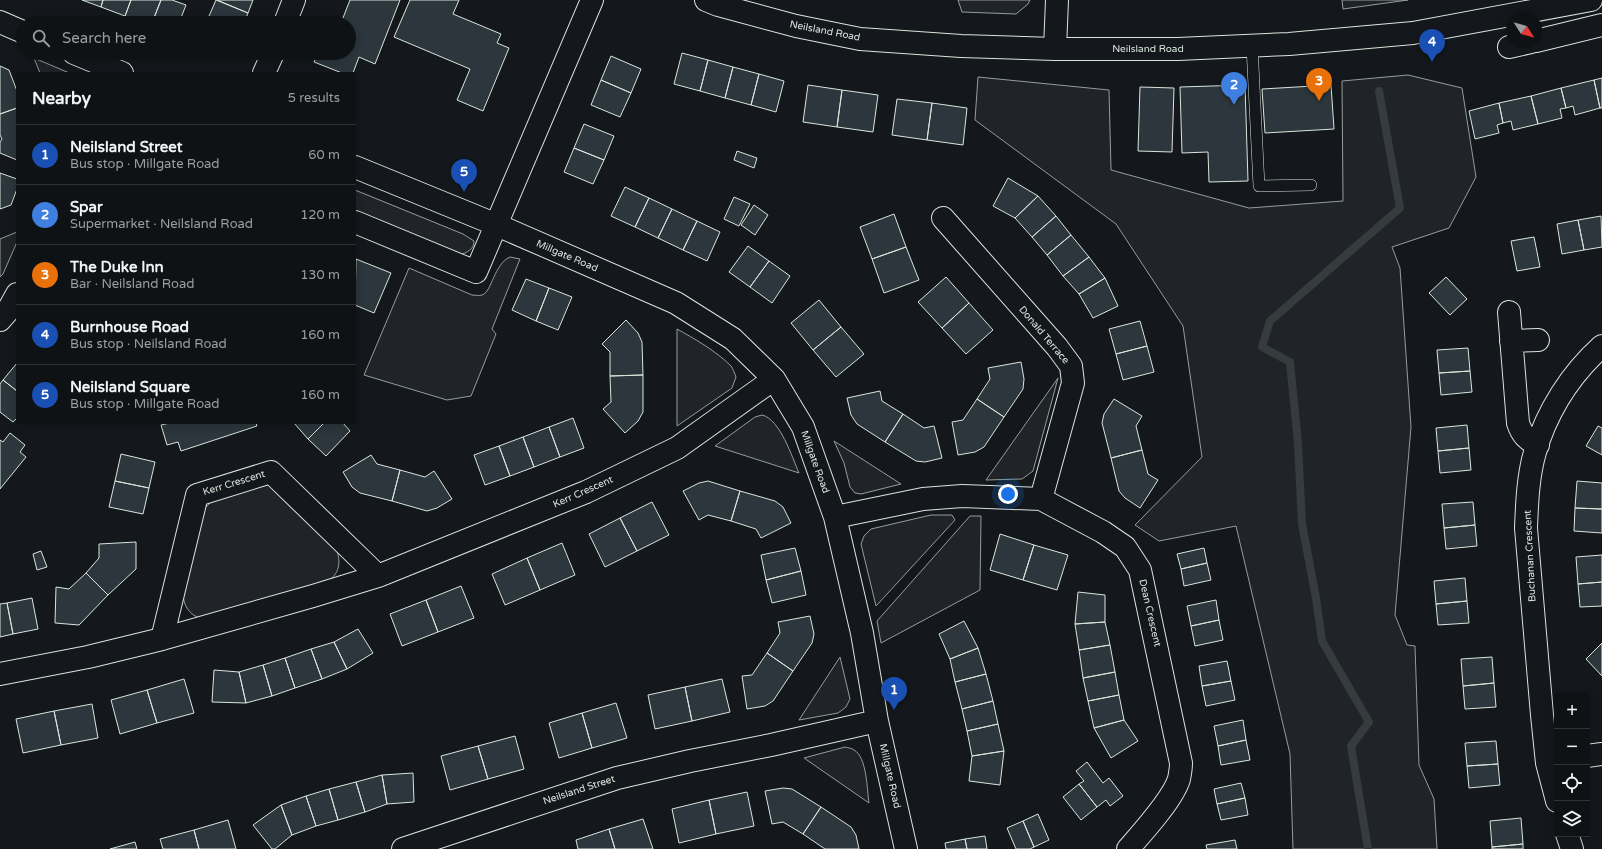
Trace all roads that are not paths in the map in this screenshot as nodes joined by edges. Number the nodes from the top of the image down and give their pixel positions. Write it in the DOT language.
graph roads {
  1 [pos="294,0"];
  2 [pos="592,0"];
  3 [pos="706,0"];
  4 [pos="1057,0"];
  5 [pos="1591,0"];
  6 [pos="288,16"];
  7 [pos="0,22"];
  8 [pos="1602,25"];
  9 [pos="16,29"];
  10 [pos="1542,40"];
  11 [pos="1252,46"];
  12 [pos="1055,49"];
  13 [pos="89,60"];
  14 [pos="269,60"];
  15 [pos="114,72"];
  16 [pos="264,72"];
  17 [pos="356,167"];
  18 [pos="1311,185"];
  19 [pos="943,218"];
  20 [pos="356,222"];
  21 [pos="497,225"];
  22 [pos="1509,312"];
  23 [pos="1538,340"];
  24 [pos="1511,341"];
  25 [pos="1602,346"];
  26 [pos="774,379"];
  27 [pos="1538,445"];
  28 [pos="1041,499"];
  29 [pos="835,517"];
  30 [pos="378,576"];
  31 [pos="162,639"];
  32 [pos="0,674"];
  33 [pos="877,721"];
  34 [pos="1602,754"];
  35 [pos="1590,756"];
  36 [pos="1552,762"];
  37 [pos="1554,778"];
  38 [pos="1568,837"];
  39 [pos="403,849"];
  40 [pos="906,849"];
  41 [pos="1128,849"];
  42 [pos="1572,849"];
  1 -- 6 [label="street"];
  2 -- 21 [label="street"];
  3 -- 12 [label="street, Neilsland Road"];
  4 -- 12 [label="street"];
  5 -- 11 [label="street, Neilsland Road"];
  7 -- 9 [label="street"];
  8 -- 10 [label="street"];
  11 -- 12 [label="street, Neilsland Road"];
  11 -- 18 [label="lane"];
  13 -- 15 [label="street"];
  14 -- 16 [label="street"];
  17 -- 21 [label="street, Millgate Road"];
  19 -- 28 [label="street, Donald Terrace"];
  20 -- 21 [label="street"];
  21 -- 26 [label="street, Millgate Road"];
  22 -- 24 [label="street"];
  23 -- 24 [label="street"];
  24 -- 27 [label="street"];
  25 -- 27 [label="street, Buchanan Crescent"];
  26 -- 29 [label="street, Millgate Road"];
  26 -- 30 [label="street, Kerr Crescent"];
  27 -- 36 [label="street, Buchanan Crescent"];
  28 -- 29 [label="street, Dean Crescent"];
  28 -- 41 [label="street, Dean Crescent"];
  29 -- 33 [label="street, Millgate Road"];
  30 -- 31 [label="street, Kerr Crescent"];
  30 -- 31 [label="street, Kerr Crescent"];
  31 -- 32 [label="street, Kerr Crescent"];
  33 -- 39 [label="street, Neilsland Street"];
  33 -- 40 [label="street, Millgate Road"];
  34 -- 35 [label="street"];
  36 -- 37 [label="street, Buchanan Crescent"];
  38 -- 42 [label="street"];
}
